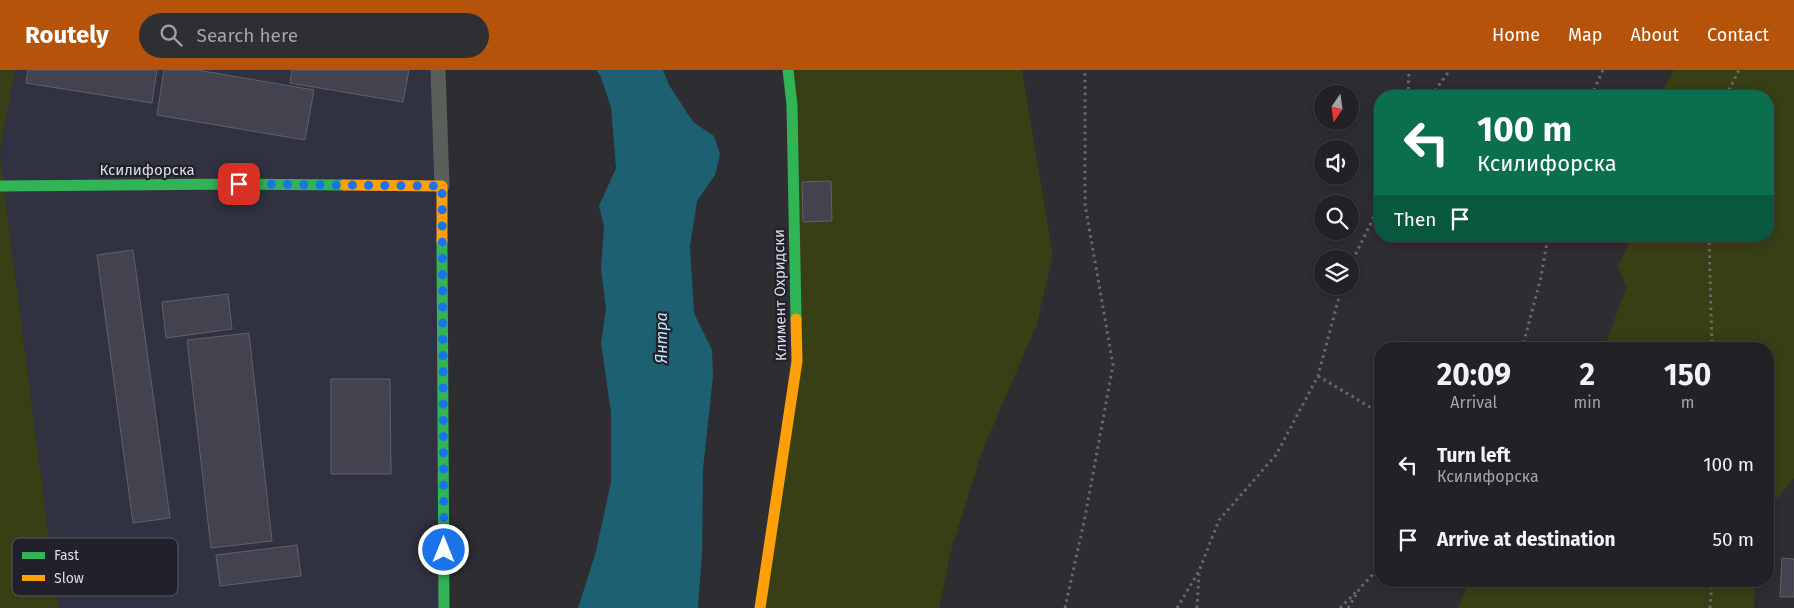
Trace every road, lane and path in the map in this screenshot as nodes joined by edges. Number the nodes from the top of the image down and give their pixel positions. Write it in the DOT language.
graph roads {
  1 [pos="438,70"];
  2 [pos="788,70"];
  3 [pos="1085,70"];
  4 [pos="1409,70"];
  5 [pos="1450,70"];
  6 [pos="1603,70"];
  7 [pos="1739,70"];
  8 [pos="1408,90"];
  9 [pos="1435,90"];
  10 [pos="1594,90"];
  11 [pos="1729,90"];
  12 [pos="0,186"];
  13 [pos="442,186"];
  14 [pos="1374,216"];
  15 [pos="1547,242"];
  16 [pos="1709,242"];
  17 [pos="1358,250"];
  18 [pos="1340,295"];
  19 [pos="1524,342"];
  20 [pos="1712,342"];
  21 [pos="1318,376"];
  22 [pos="1374,409"];
  23 [pos="1199,571"];
  24 [pos="1374,573"];
  25 [pos="1712,587"];
  26 [pos="1360,588"];
  27 [pos="444,608"];
  28 [pos="760,608"];
  29 [pos="1066,608"];
  30 [pos="1177,608"];
  31 [pos="1197,608"];
  32 [pos="1340,608"];
  33 [pos="1348,608"];
  34 [pos="1710,608"];
  1 -- 13 [label="lane"];
  2 -- 28 [label="street, Климент Охридски"];
  3 -- 29 [label="path"];
  4 -- 8 [label="path"];
  5 -- 9 [label="path"];
  6 -- 10 [label="path"];
  7 -- 11 [label="path"];
  12 -- 13 [label="street, Ксилифорска"];
  13 -- 27 [label="street"];
  14 -- 17 [label="path"];
  15 -- 19 [label="path"];
  16 -- 20 [label="path"];
  18 -- 21 [label="path"];
  21 -- 22 [label="path"];
  21 -- 23 [label="path"];
  23 -- 30 [label="path"];
  23 -- 31 [label="path"];
  24 -- 26 [label="path"];
  25 -- 34 [label="path"];
  26 -- 32 [label="path"];
  26 -- 33 [label="path"];
}
